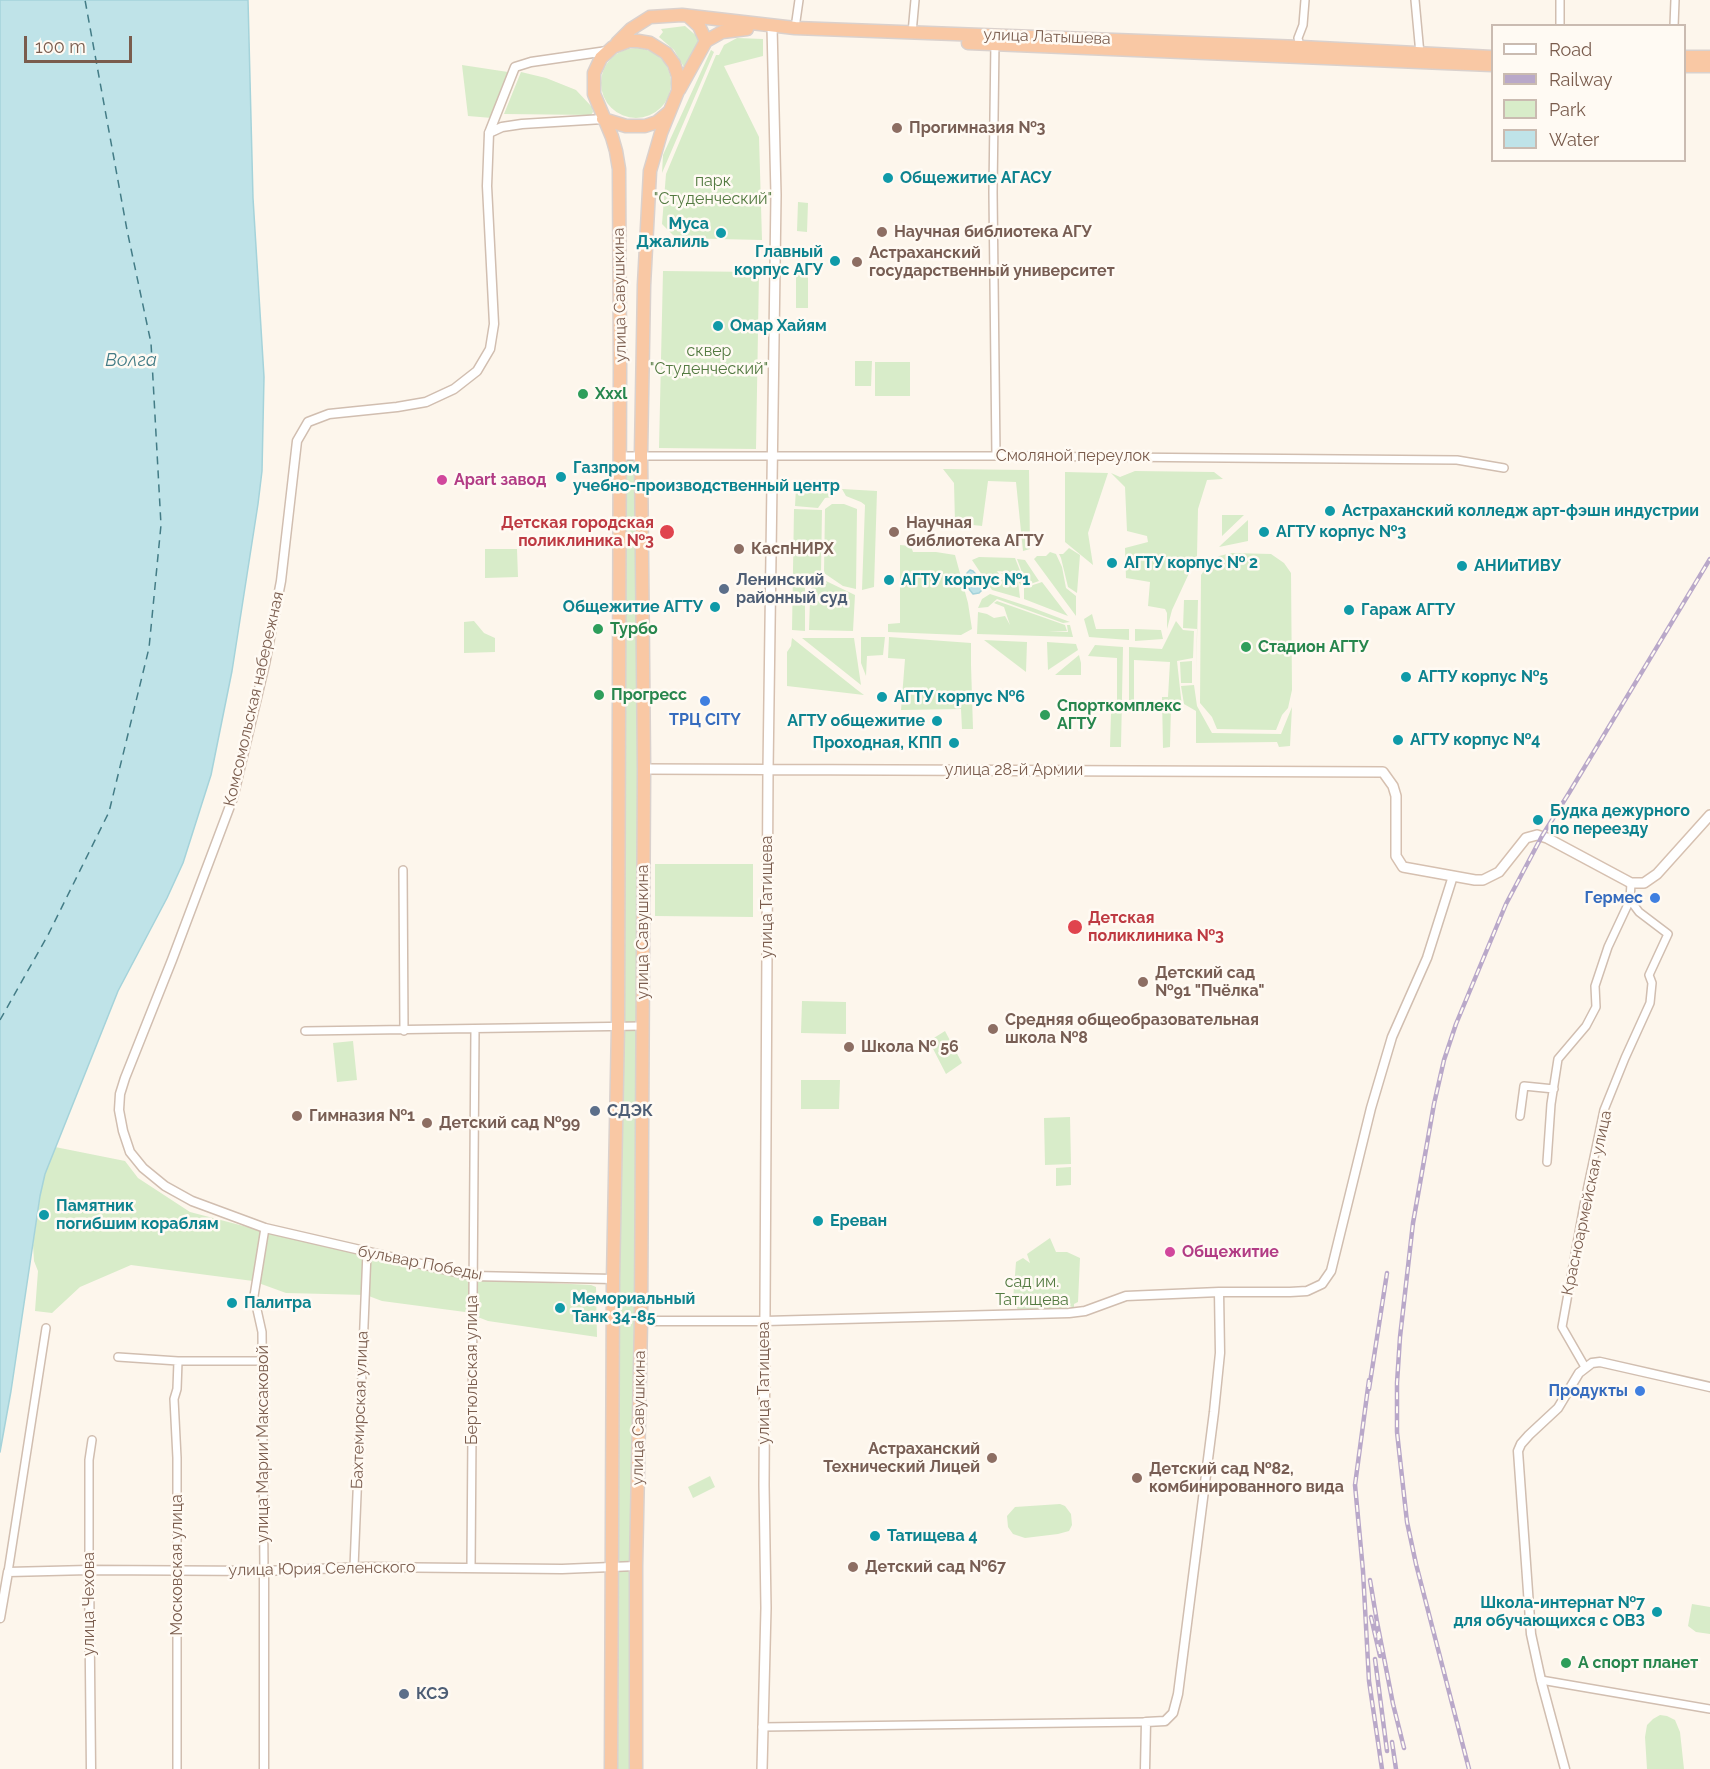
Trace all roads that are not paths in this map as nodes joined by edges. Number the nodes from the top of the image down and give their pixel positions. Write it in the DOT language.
graph roads {
  1 [pos="799,0"];
  2 [pos="915,0"];
  3 [pos="1305,0"];
  4 [pos="1415,0"];
  5 [pos="1560,0"];
  6 [pos="1675,0"];
  7 [pos="688,16"];
  8 [pos="1560,24"];
  9 [pos="1674,24"];
  10 [pos="772,28"];
  11 [pos="795,28"];
  12 [pos="912,33"];
  13 [pos="995,40"];
  14 [pos="706,41"];
  15 [pos="611,49"];
  16 [pos="1301,52"];
  17 [pos="1491,57"];
  18 [pos="1686,57"];
  19 [pos="1710,57"];
  20 [pos="1420,58"];
  21 [pos="1491,65"];
  22 [pos="1686,66"];
  23 [pos="1710,66"];
  24 [pos="677,95"];
  25 [pos="603,119"];
  26 [pos="489,133"];
  27 [pos="620,456"];
  28 [pos="641,456"];
  29 [pos="773,456"];
  30 [pos="996,456"];
  31 [pos="1504,468"];
  32 [pos="644,770"];
  33 [pos="768,770"];
  34 [pos="1710,814"];
  35 [pos="403,870"];
  36 [pos="1453,876"];
  37 [pos="1631,883"];
  38 [pos="1630,900"];
  39 [pos="618,1026"];
  40 [pos="643,1026"];
  41 [pos="475,1029"];
  42 [pos="404,1030"];
  43 [pos="305,1031"];
  44 [pos="1554,1089"];
  45 [pos="1520,1116"];
  46 [pos="1547,1162"];
  47 [pos="265,1228"];
  48 [pos="367,1252"];
  49 [pos="473,1276"];
  50 [pos="612,1279"];
  51 [pos="1219,1292"];
  52 [pos="641,1322"];
  53 [pos="765,1322"];
  54 [pos="46,1328"];
  55 [pos="118,1357"];
  56 [pos="178,1361"];
  57 [pos="262,1361"];
  58 [pos="1585,1367"];
  59 [pos="1710,1387"];
  60 [pos="92,1440"];
  61 [pos="636,1566"];
  62 [pos="354,1567"];
  63 [pos="611,1567"];
  64 [pos="471,1568"];
  65 [pos="89,1570"];
  66 [pos="177,1570"];
  67 [pos="264,1571"];
  68 [pos="8,1572"];
  69 [pos="0,1618"];
  70 [pos="1541,1680"];
  71 [pos="1710,1709"];
  72 [pos="1146,1722"];
  73 [pos="762,1727"];
  74 [pos="91,1769"];
  75 [pos="177,1769"];
  76 [pos="264,1769"];
  77 [pos="611,1769"];
  78 [pos="636,1769"];
  79 [pos="762,1769"];
  80 [pos="1145,1769"];
  81 [pos="1565,1769"];
  1 -- 11 [label="street"];
  2 -- 12 [label="street"];
  3 -- 16 [label="street"];
  4 -- 20 [label="street"];
  5 -- 8 [label="street"];
  6 -- 9 [label="street"];
  7 -- 10 [label="highway, улица Латышева"];
  7 -- 14 [label="highway"];
  7 -- 15 [label="highway, улица Латышева"];
  10 -- 11 [label="highway, улица Латышева"];
  10 -- 13 [label="highway, улица Латышева"];
  10 -- 14 [label="highway, улица Латышева"];
  10 -- 29 [label="main road, улица Татищева"];
  11 -- 12 [label="highway, улица Латышева"];
  12 -- 13 [label="highway, улица Латышева"];
  13 -- 16 [label="highway, улица Латышева"];
  13 -- 30 [label="street"];
  14 -- 24 [label="highway"];
  15 -- 24 [label="highway"];
  15 -- 25 [label="highway, улица Савушкина"];
  15 -- 26 [label="street"];
  16 -- 20 [label="highway, улица Латышева"];
  17 -- 20 [label="highway, улица Латышева"];
  18 -- 19 [label="highway"];
  20 -- 21 [label="highway, улица Латышева"];
  22 -- 23 [label="highway"];
  24 -- 25 [label="highway"];
  24 -- 28 [label="highway, улица Савушкина"];
  25 -- 26 [label="street"];
  25 -- 27 [label="highway, улица Савушкина"];
  26 -- 47 [label="street, Комсомольская набережная"];
  27 -- 28 [label="street, Смоляной переулок"];
  27 -- 39 [label="highway, улица Савушкина"];
  28 -- 29 [label="street, Смоляной переулок"];
  28 -- 32 [label="highway, улица Савушкина"];
  29 -- 30 [label="street, Смоляной переулок"];
  29 -- 33 [label="main road, улица Татищева"];
  30 -- 31 [label="street, Смоляной переулок"];
  32 -- 33 [label="main road, улица 28-й Армии"];
  32 -- 40 [label="highway, улица Савушкина"];
  33 -- 36 [label="main road, улица 28-й Армии"];
  33 -- 53 [label="main road, улица Татищева"];
  34 -- 37 [label="main road"];
  35 -- 42 [label="street"];
  36 -- 37 [label="main road"];
  36 -- 51 [label="street"];
  37 -- 38 [label="street"];
  38 -- 44 [label="street"];
  38 -- 58 [label="street, Красноармейская улица"];
  39 -- 40 [label="street"];
  39 -- 41 [label="street"];
  39 -- 50 [label="highway, улица Савушкина"];
  40 -- 52 [label="highway, улица Савушкина"];
  41 -- 42 [label="street"];
  41 -- 49 [label="street, Бертюльская улица"];
  42 -- 43 [label="street"];
  44 -- 45 [label="street"];
  44 -- 46 [label="street"];
  47 -- 48 [label="street, бульвар Победы"];
  47 -- 57 [label="street, улица Марии Максаковой"];
  48 -- 49 [label="street, бульвар Победы"];
  48 -- 62 [label="street, Бахтемирская улица"];
  49 -- 50 [label="street, бульвар Победы"];
  49 -- 64 [label="street, Бертюльская улица"];
  50 -- 63 [label="highway, улица Савушкина"];
  51 -- 53 [label="street"];
  51 -- 72 [label="street"];
  52 -- 53 [label="street"];
  52 -- 61 [label="highway, улица Савушкина"];
  53 -- 73 [label="main road, улица Татищева"];
  54 -- 68 [label="street"];
  55 -- 56 [label="street"];
  56 -- 57 [label="street"];
  56 -- 66 [label="street, Московская улица"];
  57 -- 67 [label="street, улица Марии Максаковой"];
  58 -- 59 [label="street"];
  58 -- 70 [label="street"];
  60 -- 65 [label="street, улица Чехова"];
  61 -- 63 [label="street, улица Юрия Селенского"];
  61 -- 78 [label="highway, улица Савушкина"];
  62 -- 64 [label="street, улица Юрия Селенского"];
  62 -- 67 [label="street, улица Юрия Селенского"];
  63 -- 64 [label="street, улица Юрия Селенского"];
  63 -- 77 [label="highway, улица Савушкина"];
  65 -- 66 [label="street, улица Юрия Селенского"];
  65 -- 68 [label="street, улица Юрия Селенского"];
  65 -- 74 [label="street, улица Чехова"];
  66 -- 67 [label="street, улица Юрия Селенского"];
  66 -- 75 [label="street, Московская улица"];
  67 -- 76 [label="street, улица Марии Максаковой"];
  68 -- 69 [label="street"];
  70 -- 71 [label="street"];
  70 -- 81 [label="street"];
  72 -- 73 [label="street"];
  72 -- 80 [label="street"];
  73 -- 79 [label="main road, улица Татищева"];
}
